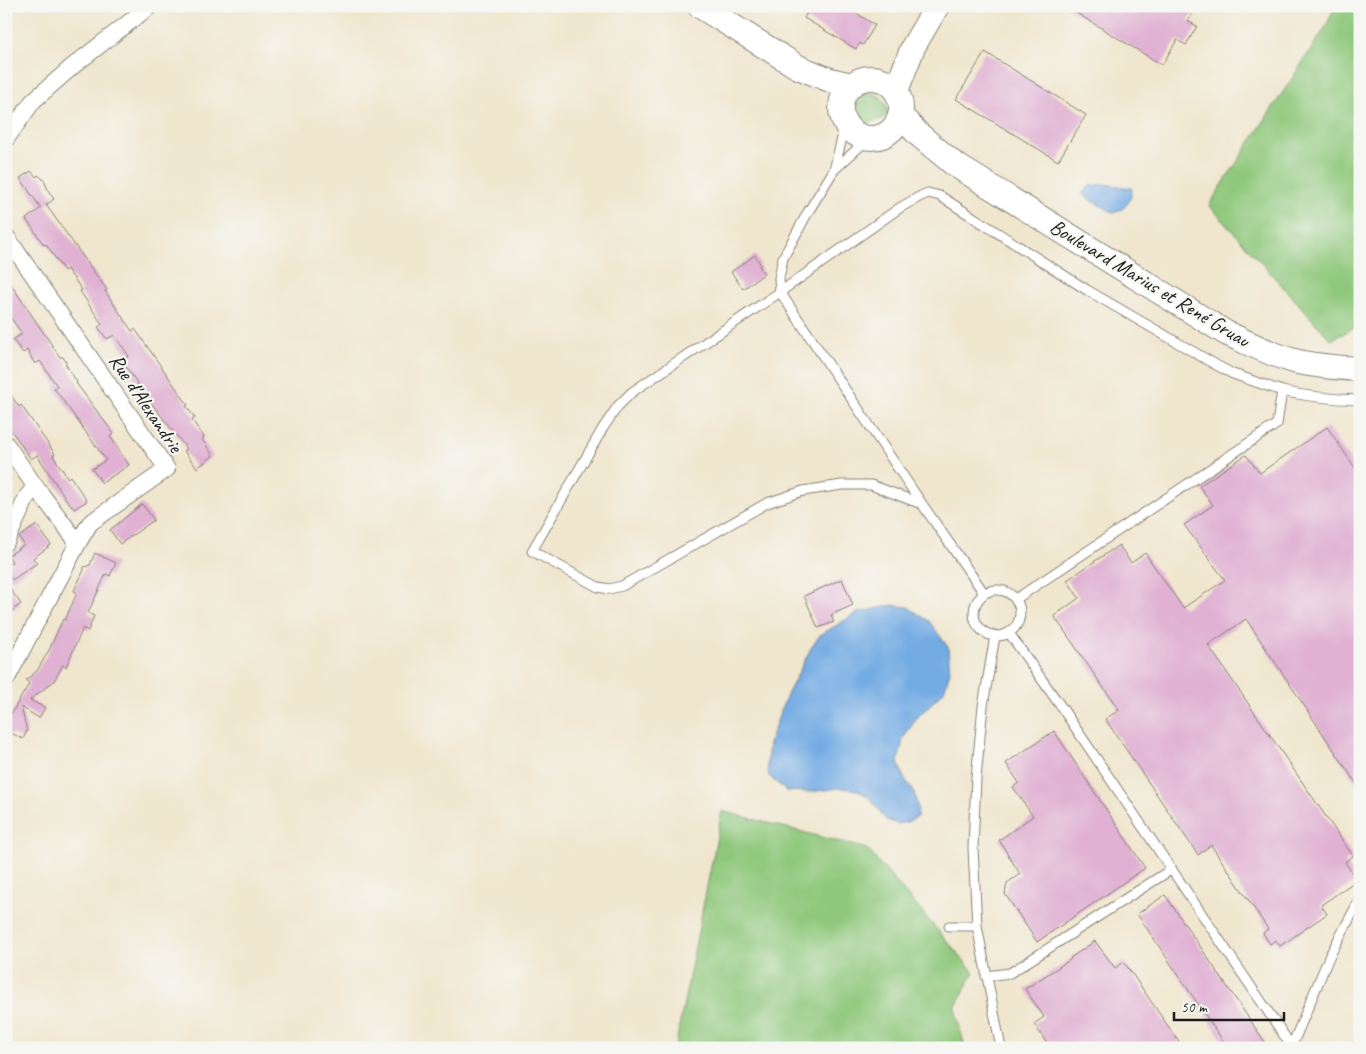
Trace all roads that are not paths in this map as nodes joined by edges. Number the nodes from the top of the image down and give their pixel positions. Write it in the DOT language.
graph roads {
  1 [pos="150,6"];
  2 [pos="700,6"];
  3 [pos="937,6"];
  4 [pos="913,47"];
  5 [pos="798,68"];
  6 [pos="876,78"];
  7 [pos="851,84"];
  8 [pos="896,91"];
  9 [pos="900,115"];
  10 [pos="843,117"];
  11 [pos="876,137"];
  12 [pos="6,139"];
  13 [pos="954,164"];
  14 [pos="834,170"];
  15 [pos="6,236"];
  16 [pos="780,292"];
  17 [pos="1360,369"];
  18 [pos="1282,391"];
  19 [pos="1360,400"];
  20 [pos="6,444"];
  21 [pos="35,486"];
  22 [pos="922,504"];
  23 [pos="6,542"];
  24 [pos="78,543"];
  25 [pos="984,593"];
  26 [pos="1016,599"];
  27 [pos="1009,633"];
  28 [pos="995,636"];
  29 [pos="6,680"];
  30 [pos="1172,869"];
  31 [pos="1360,899"];
  32 [pos="949,926"];
  33 [pos="977,926"];
  34 [pos="986,976"];
  35 [pos="1291,1047"];
  36 [pos="1001,1048"];
  1 -- 12 [label="street"];
  2 -- 5 [label="main road"];
  3 -- 4 [label="main road"];
  4 -- 6 [label="main road"];
  4 -- 8 [label="main road"];
  5 -- 7 [label="main road"];
  5 -- 10 [label="main road"];
  6 -- 7 [label="main road"];
  6 -- 8 [label="main road"];
  7 -- 10 [label="main road"];
  8 -- 9 [label="main road"];
  9 -- 11 [label="main road"];
  9 -- 13 [label="main road, Boulevard Marius et René Gruau"];
  10 -- 11 [label="main road"];
  10 -- 14 [label="lane"];
  11 -- 13 [label="main road, Boulevard Marius et René Gruau"];
  11 -- 14 [label="lane"];
  13 -- 17 [label="main road, Boulevard Marius et René Gruau"];
  14 -- 16 [label="lane"];
  15 -- 24 [label="street, Rue d'Alexandrie"];
  16 -- 18 [label="lane"];
  16 -- 22 [label="lane"];
  16 -- 22 [label="lane"];
  18 -- 19 [label="lane"];
  18 -- 26 [label="lane"];
  20 -- 21 [label="street"];
  21 -- 23 [label="street"];
  21 -- 24 [label="street"];
  22 -- 25 [label="lane"];
  24 -- 29 [label="street, Rue d'Alexandrie"];
  25 -- 26 [label="lane"];
  25 -- 28 [label="lane"];
  26 -- 27 [label="lane"];
  27 -- 28 [label="lane"];
  27 -- 30 [label="lane"];
  28 -- 33 [label="lane"];
  30 -- 34 [label="lane"];
  30 -- 35 [label="lane"];
  31 -- 35 [label="lane"];
  32 -- 33 [label="lane"];
  33 -- 34 [label="lane"];
  34 -- 36 [label="lane"];
}
